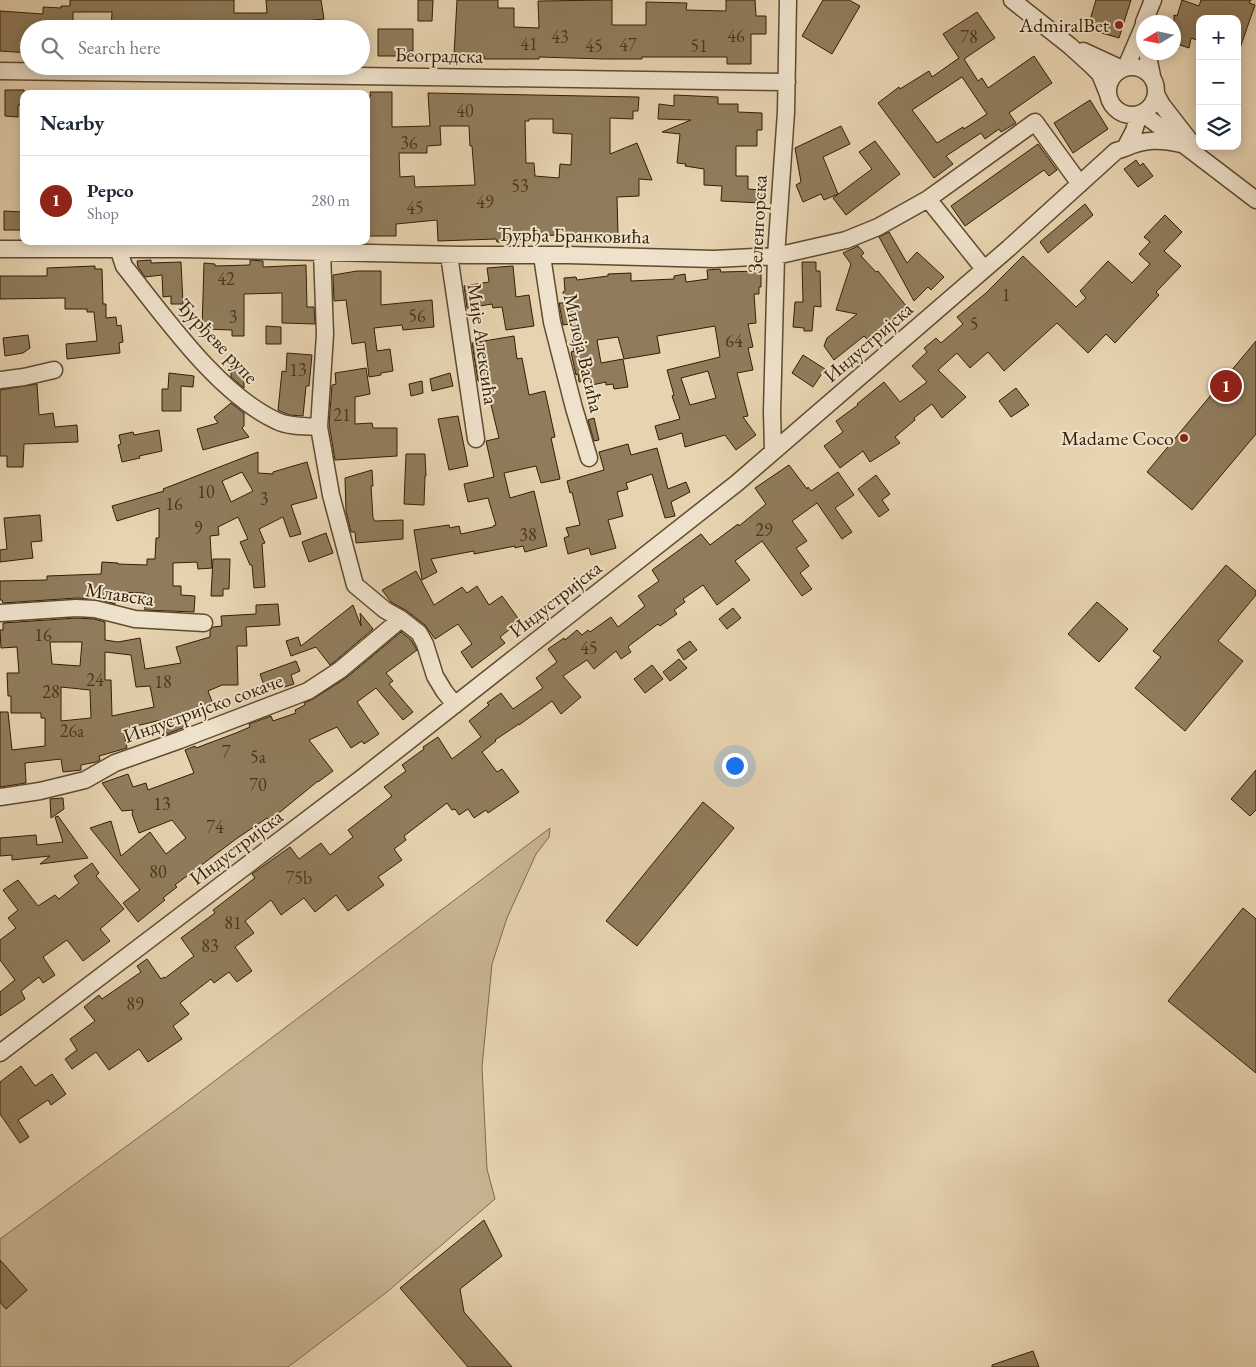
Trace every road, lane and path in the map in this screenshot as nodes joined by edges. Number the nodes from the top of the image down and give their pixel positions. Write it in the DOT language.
graph roads {
  1 [pos="788,0"];
  2 [pos="1012,0"];
  3 [pos="1136,42"];
  4 [pos="1070,46"];
  5 [pos="1149,60"];
  6 [pos="1124,68"];
  7 [pos="0,71"];
  8 [pos="20,71"];
  9 [pos="286,75"];
  10 [pos="1152,76"];
  11 [pos="787,82"];
  12 [pos="1108,94"];
  13 [pos="1156,94"];
  14 [pos="1136,114"];
  15 [pos="1184,145"];
  16 [pos="1121,150"];
  17 [pos="1206,160"];
  18 [pos="1080,184"];
  19 [pos="928,199"];
  20 [pos="1256,200"];
  21 [pos="0,248"];
  22 [pos="118,248"];
  23 [pos="322,252"];
  24 [pos="449,254"];
  25 [pos="542,256"];
  26 [pos="776,256"];
  27 [pos="984,269"];
  28 [pos="54,370"];
  29 [pos="0,380"];
  30 [pos="319,427"];
  31 [pos="476,439"];
  32 [pos="773,451"];
  33 [pos="589,458"];
  34 [pos="0,613"];
  35 [pos="401,619"];
  36 [pos="204,623"];
  37 [pos="455,704"];
  38 [pos="0,797"];
  39 [pos="0,1053"];
  1 -- 11 [label="street, Зеленгорска"];
  2 -- 4 [label="street"];
  3 -- 6 [label="street"];
  4 -- 6 [label="street"];
  4 -- 12 [label="street"];
  5 -- 10 [label="street"];
  6 -- 10 [label="street"];
  6 -- 12 [label="street"];
  7 -- 8 [label="street, Београдска"];
  9 -- 11 [label="street, Београдска"];
  10 -- 13 [label="street"];
  11 -- 26 [label="street, Зеленгорска"];
  12 -- 14 [label="street"];
  13 -- 14 [label="street"];
  13 -- 17 [label="street"];
  14 -- 15 [label="street"];
  14 -- 16 [label="street"];
  15 -- 16 [label="street"];
  15 -- 17 [label="street"];
  16 -- 18 [label="street, Индустријска"];
  17 -- 20 [label="street"];
  18 -- 19 [label="street, Ђурђа Бранковића"];
  18 -- 27 [label="street, Индустријска"];
  19 -- 26 [label="street, Ђурђа Бранковића"];
  19 -- 27 [label="street"];
  21 -- 22 [label="street, Ђурђа Бранковића"];
  22 -- 23 [label="street, Ђурђа Бранковића"];
  22 -- 30 [label="street, Ђурђеве рупе"];
  23 -- 24 [label="street, Ђурђа Бранковића"];
  23 -- 30 [label="street"];
  24 -- 25 [label="street, Ђурђа Бранковића"];
  24 -- 31 [label="street, Мије Алексића"];
  25 -- 26 [label="street, Ђурђа Бранковића"];
  25 -- 33 [label="street, Милоја Васића"];
  26 -- 32 [label="street, Зеленгорска"];
  27 -- 32 [label="street, Индустријска"];
  28 -- 29 [label="street"];
  30 -- 35 [label="street"];
  32 -- 37 [label="street, Индустријска"];
  34 -- 36 [label="street, Млавска"];
  35 -- 37 [label="street"];
  35 -- 38 [label="street, Индустријско сокаче"];
  37 -- 39 [label="street, Индустријска"];
}
